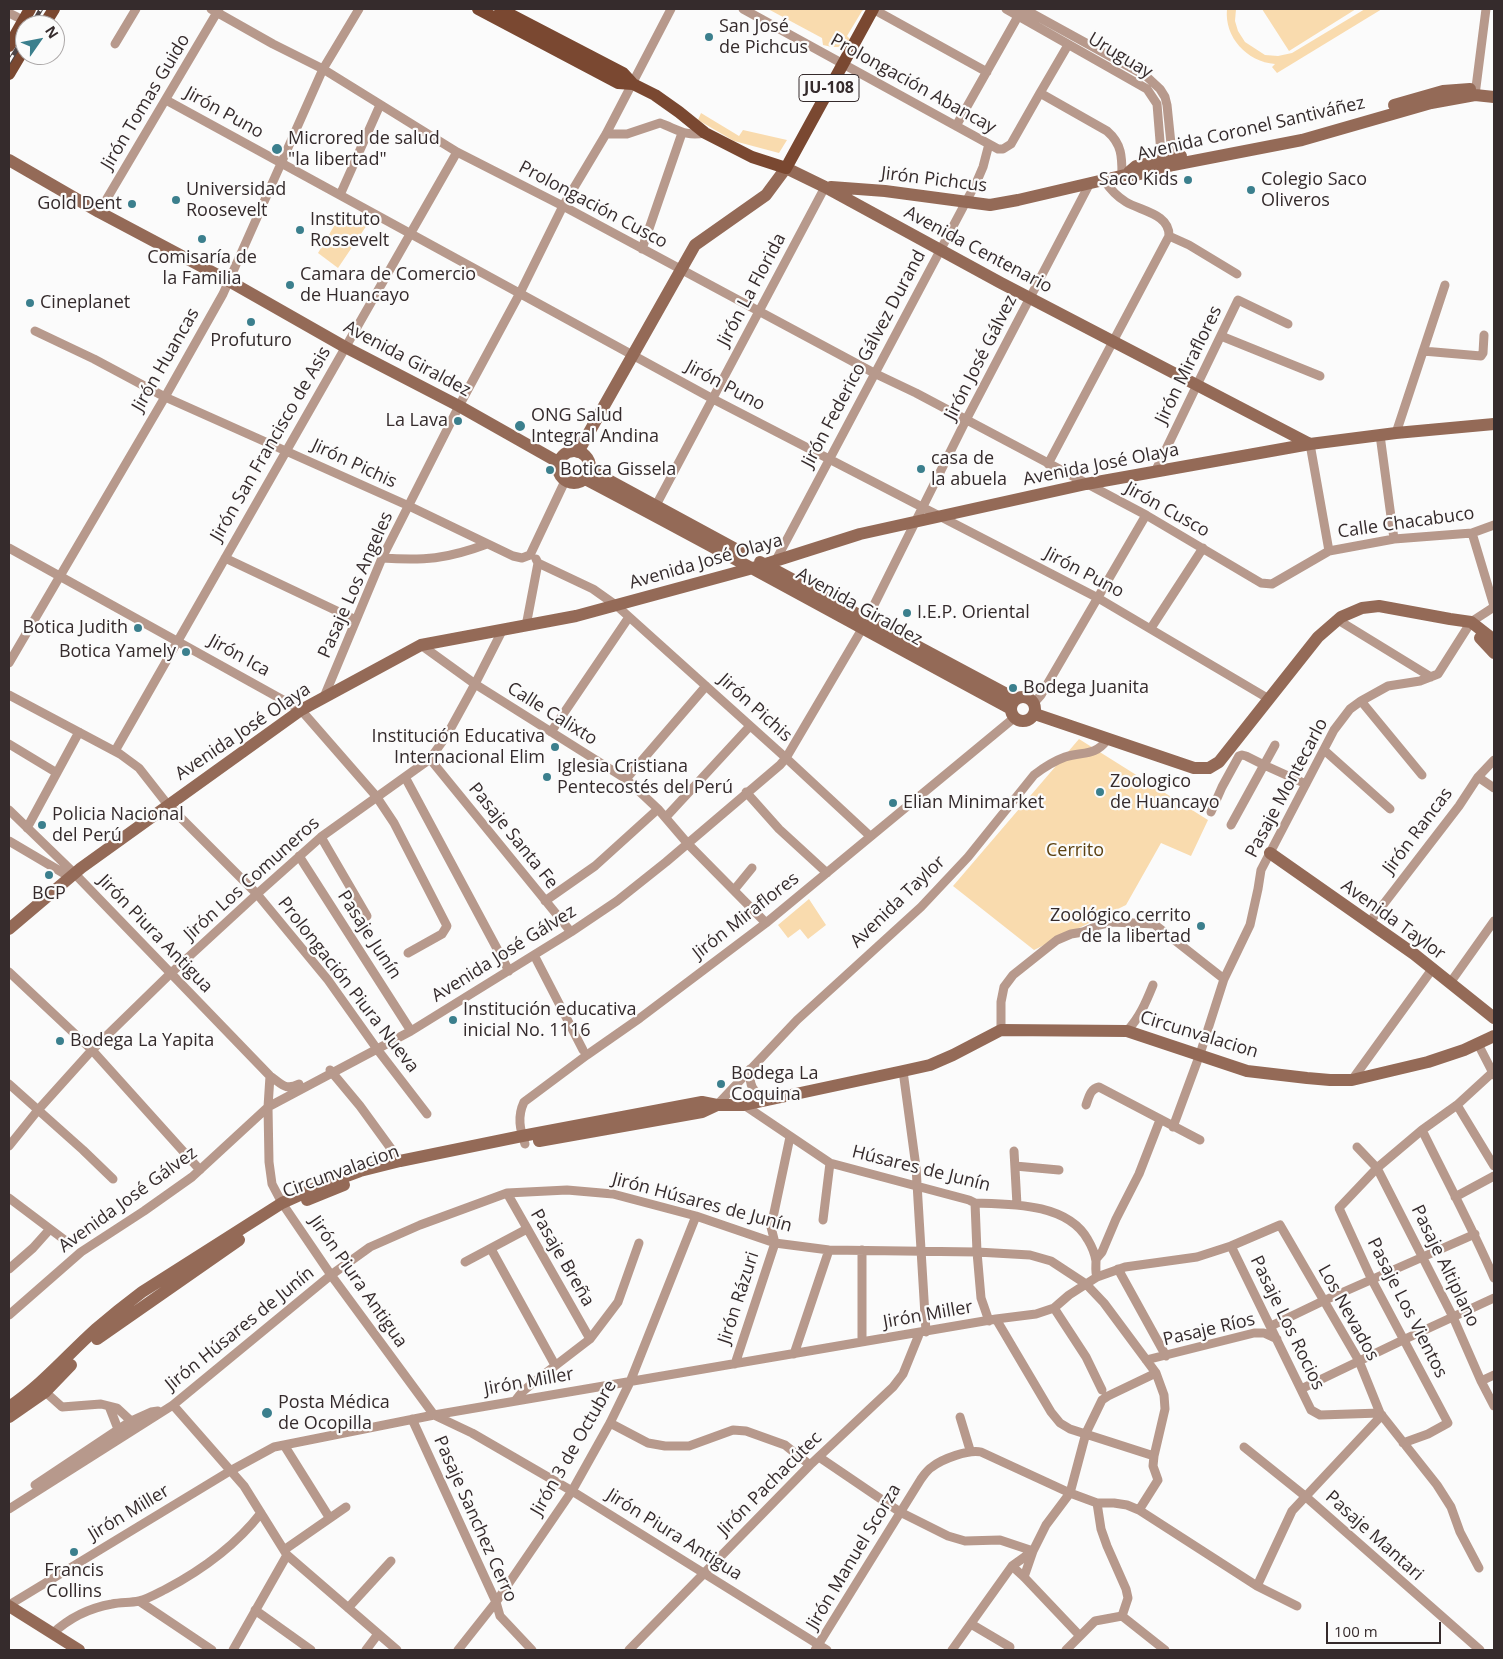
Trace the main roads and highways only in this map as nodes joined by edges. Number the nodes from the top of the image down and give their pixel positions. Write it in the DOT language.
graph roads {
  1 [pos="30,9"];
  2 [pos="478,9"];
  3 [pos="500,9"];
  4 [pos="873,9"];
  5 [pos="16,13"];
  6 [pos="514,17"];
  7 [pos="9,31"];
  8 [pos="9,46"];
  9 [pos="19,65"];
  10 [pos="9,82"];
  1 -- 8 [label="main road"];
  2 -- 6 [label="main road, Avenida Centenario"];
  3 -- 6 [label="main road, Avenida Centenario"];
  4 -- 6 [label="main road, Avenida Centenario / JU-108"];
  5 -- 7 [label="main road"];
  9 -- 10 [label="main road"];
}
